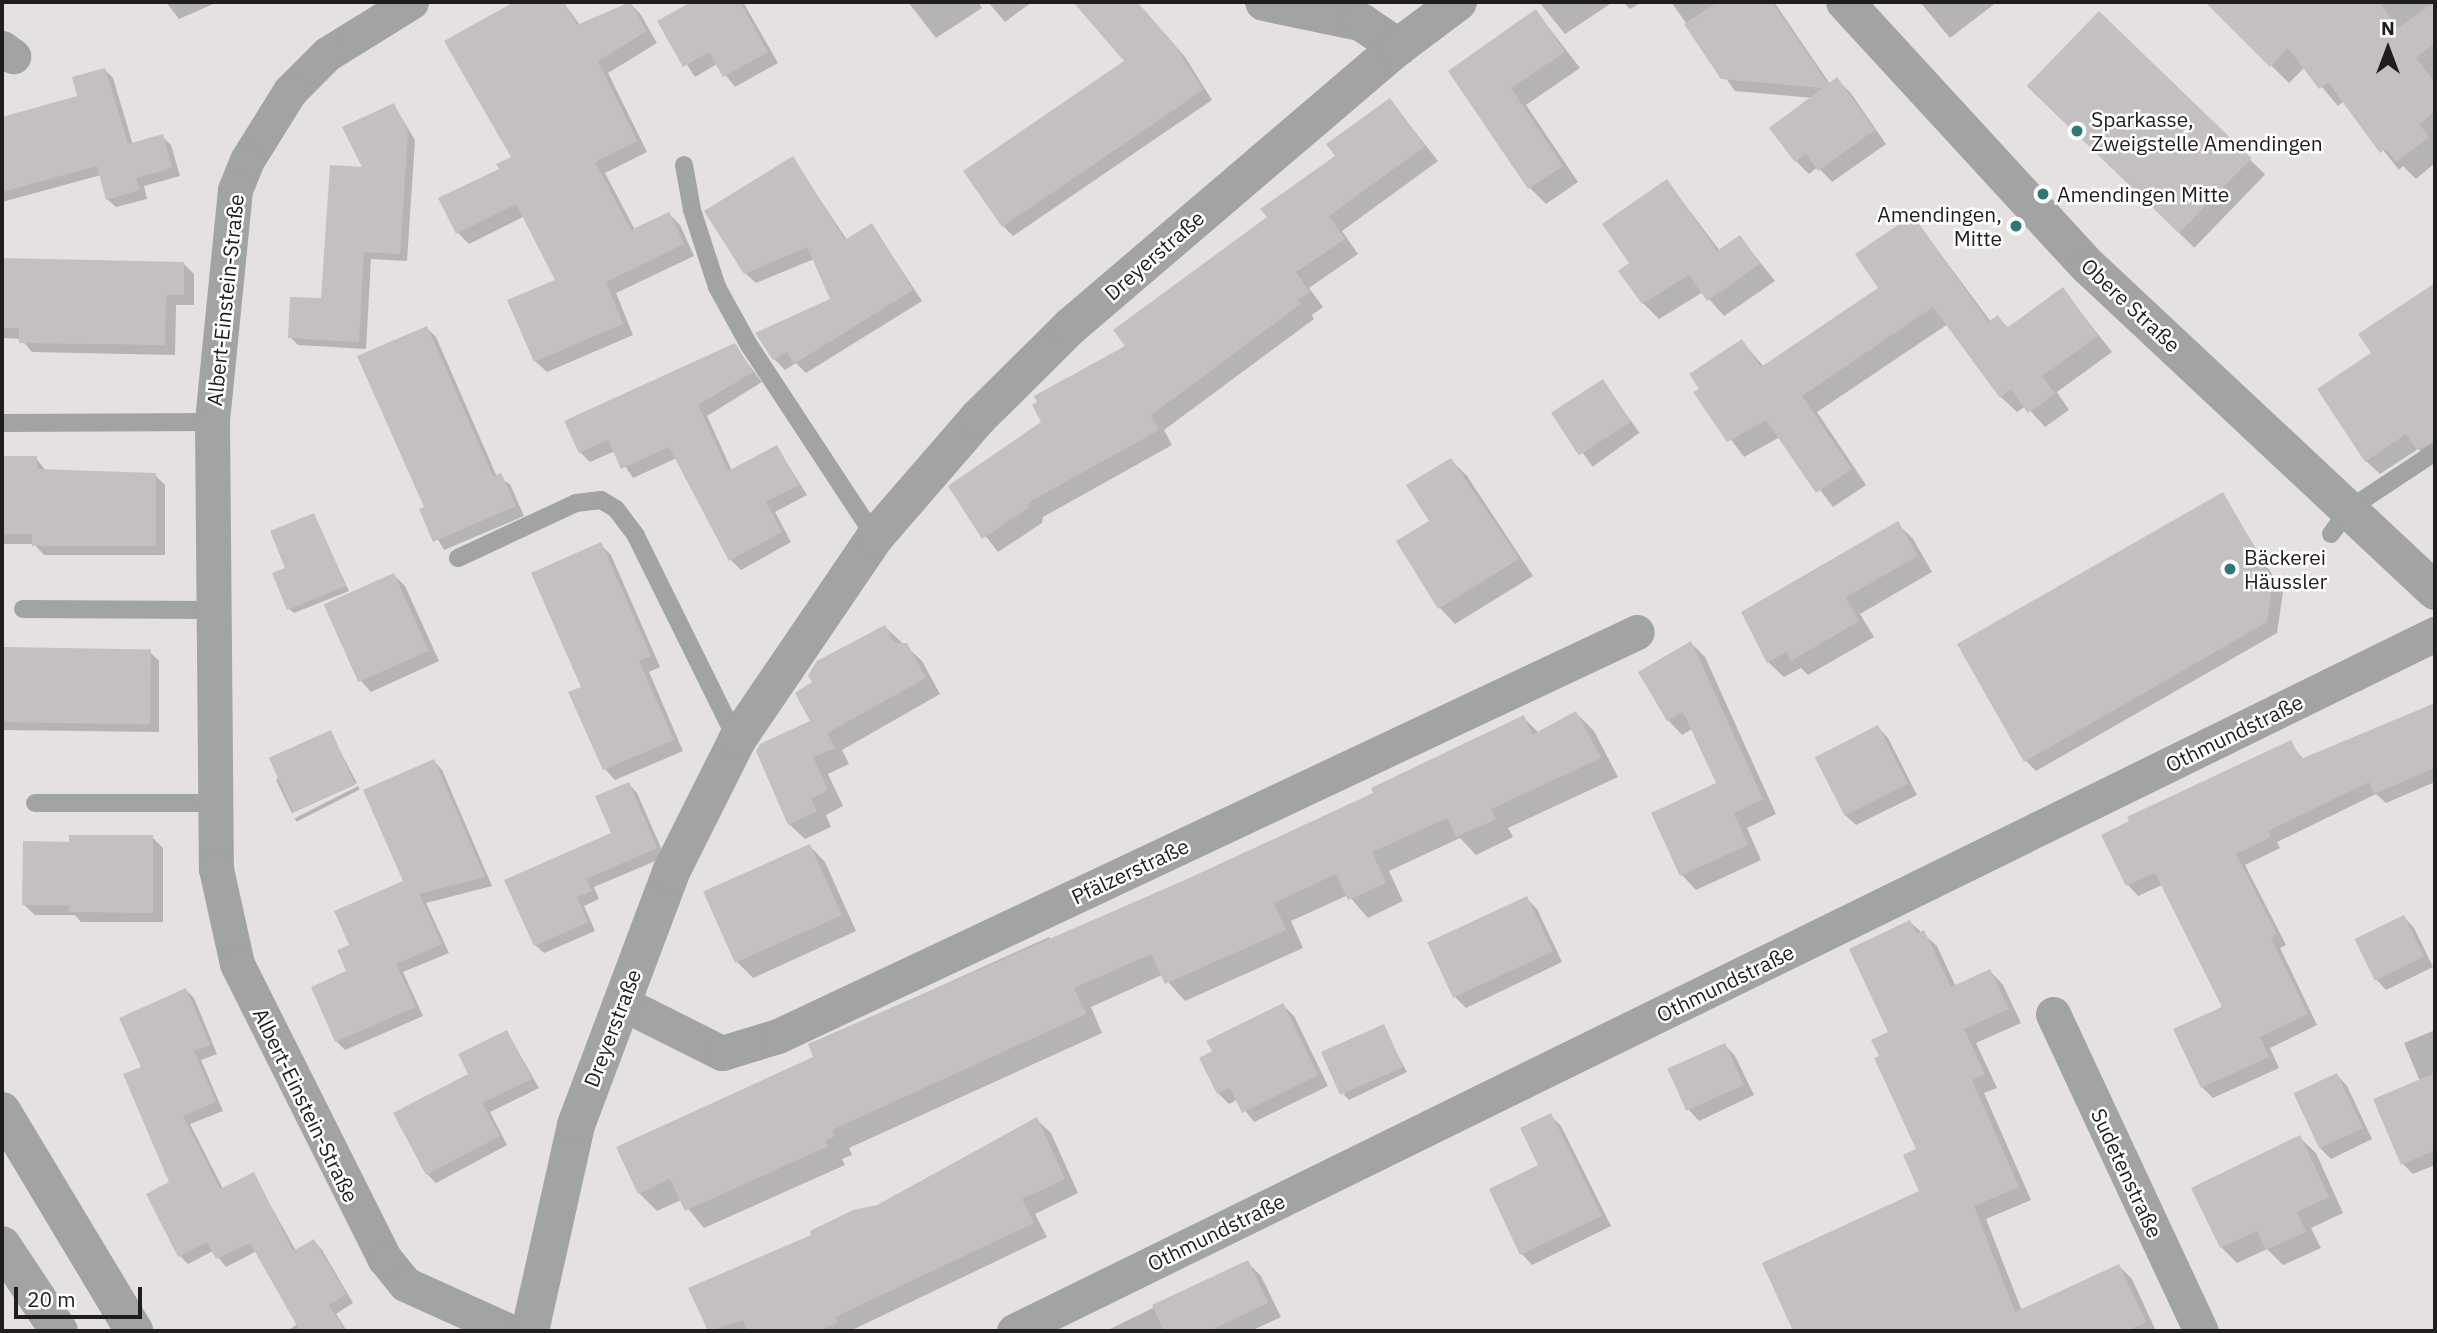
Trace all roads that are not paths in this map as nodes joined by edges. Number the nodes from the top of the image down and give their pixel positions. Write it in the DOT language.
graph roads {
  1 [pos="411,2"];
  2 [pos="1265,2"];
  3 [pos="1458,2"];
  4 [pos="1845,2"];
  5 [pos="360,15"];
  6 [pos="1398,47"];
  7 [pos="684,165"];
  8 [pos="212,422"];
  9 [pos="2,423"];
  10 [pos="2435,452"];
  11 [pos="2340,521"];
  12 [pos="875,537"];
  13 [pos="458,558"];
  14 [pos="2435,591"];
  15 [pos="23,609"];
  16 [pos="210,610"];
  17 [pos="1637,632"];
  18 [pos="2435,634"];
  19 [pos="737,740"];
  20 [pos="35,803"];
  21 [pos="214,803"];
  22 [pos="621,1002"];
  23 [pos="2053,1014"];
  24 [pos="2,1111"];
  25 [pos="2,1245"];
  26 [pos="59,1331"];
  27 [pos="134,1331"];
  28 [pos="509,1331"];
  29 [pos="530,1331"];
  30 [pos="1014,1331"];
  31 [pos="2201,1331"];
  1 -- 5 [label="street, Albert-Einstein-Straße"];
  2 -- 6 [label="street"];
  3 -- 6 [label="street, Dreyerstraße"];
  4 -- 11 [label="street, Obere Straße"];
  5 -- 8 [label="street, Albert-Einstein-Straße"];
  6 -- 12 [label="street, Dreyerstraße"];
  7 -- 12 [label="lane"];
  8 -- 9 [label="lane, Albert-Einstein-Straße"];
  8 -- 16 [label="street, Albert-Einstein-Straße"];
  10 -- 11 [label="lane"];
  11 -- 14 [label="street, Obere Straße"];
  12 -- 19 [label="street, Dreyerstraße"];
  13 -- 19 [label="lane"];
  15 -- 16 [label="lane"];
  16 -- 21 [label="street, Albert-Einstein-Straße"];
  17 -- 22 [label="street, Pfälzerstraße"];
  18 -- 30 [label="street, Othmundstraße"];
  19 -- 22 [label="street, Dreyerstraße"];
  20 -- 21 [label="lane"];
  21 -- 28 [label="street, Albert-Einstein-Straße"];
  22 -- 29 [label="street, Dreyerstraße"];
  23 -- 31 [label="street, Sudetenstraße"];
  24 -- 27 [label="street"];
  25 -- 26 [label="street"];
}
